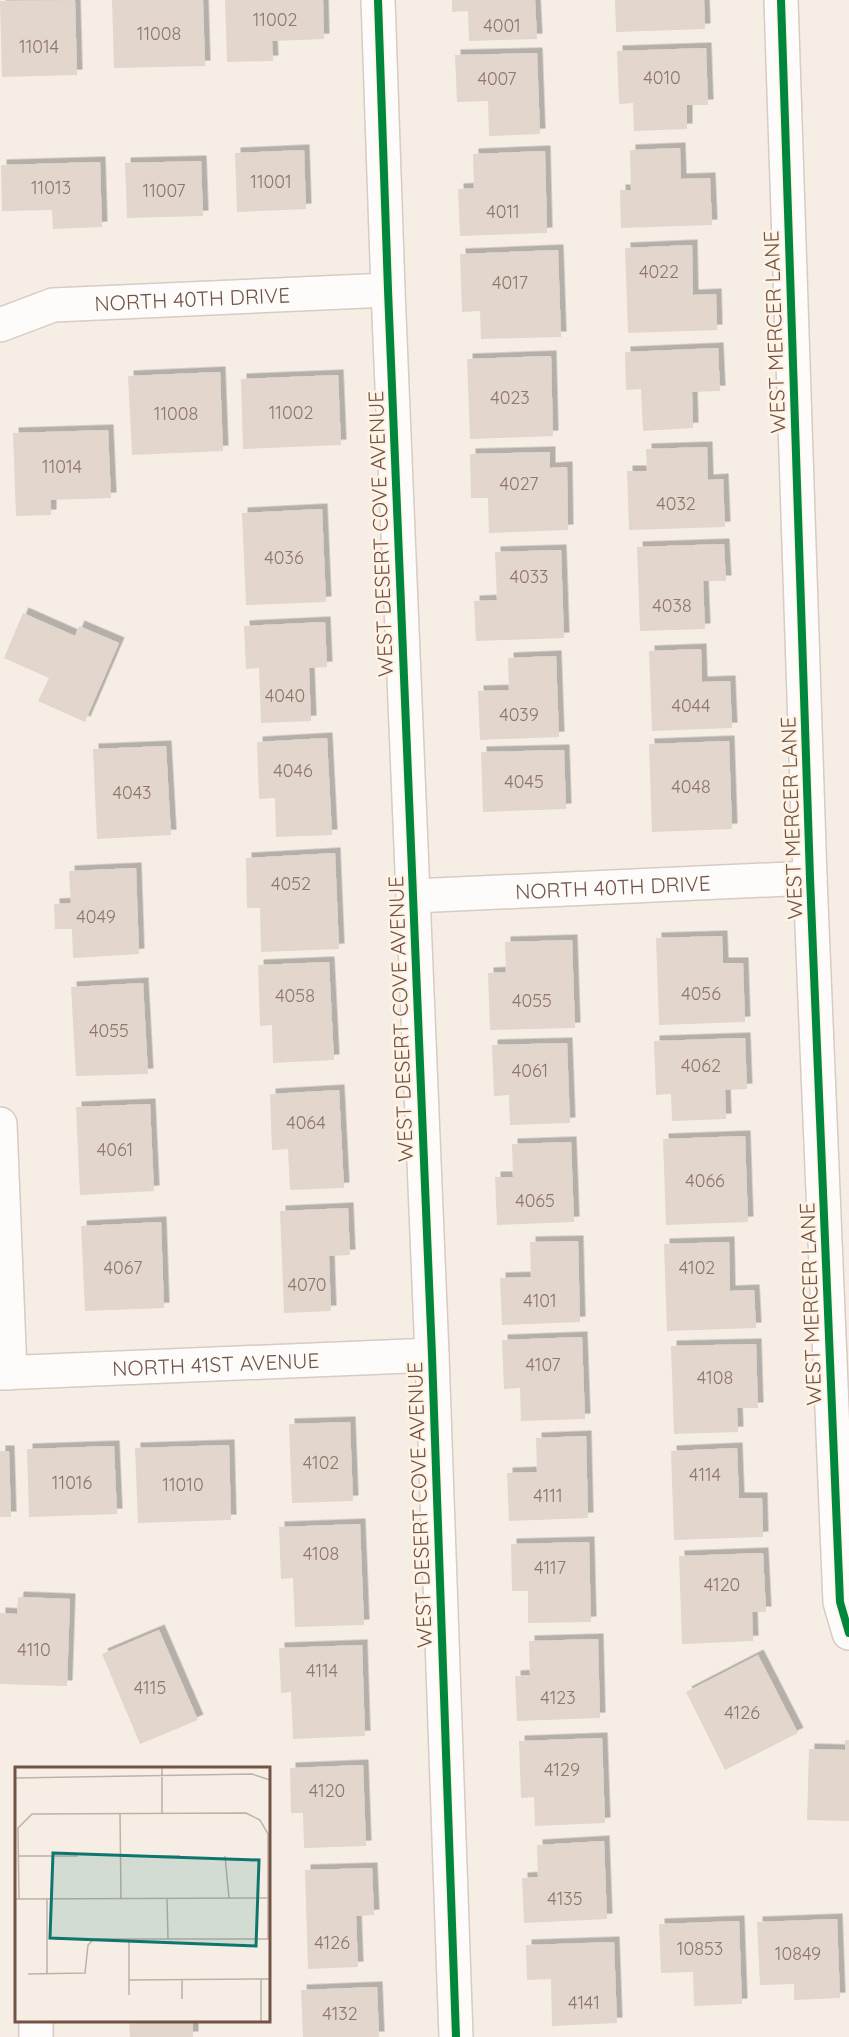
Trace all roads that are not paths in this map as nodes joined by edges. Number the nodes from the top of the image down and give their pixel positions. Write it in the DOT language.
graph roads {
  1 [pos="378,0"];
  2 [pos="781,0"];
  3 [pos="388,290"];
  4 [pos="0,325"];
  5 [pos="810,878"];
  6 [pos="413,896"];
  7 [pos="0,1124"];
  8 [pos="838,1258"];
  9 [pos="432,1355"];
  10 [pos="5,1373"];
  11 [pos="849,1633"];
  12 [pos="456,2037"];
  1 -- 3 [label="street, WEST DESERT COVE AVENUE"];
  2 -- 5 [label="street, WEST MERCER LANE"];
  3 -- 4 [label="street, NORTH 40TH DRIVE"];
  3 -- 6 [label="street, WEST DESERT COVE AVENUE"];
  5 -- 6 [label="street, NORTH 40TH DRIVE"];
  5 -- 8 [label="street, WEST MERCER LANE"];
  6 -- 9 [label="street, WEST DESERT COVE AVENUE"];
  7 -- 10 [label="street"];
  8 -- 11 [label="street, WEST MERCER LANE"];
  9 -- 10 [label="street, NORTH 41ST AVENUE"];
  9 -- 12 [label="street, WEST DESERT COVE AVENUE"];
}
